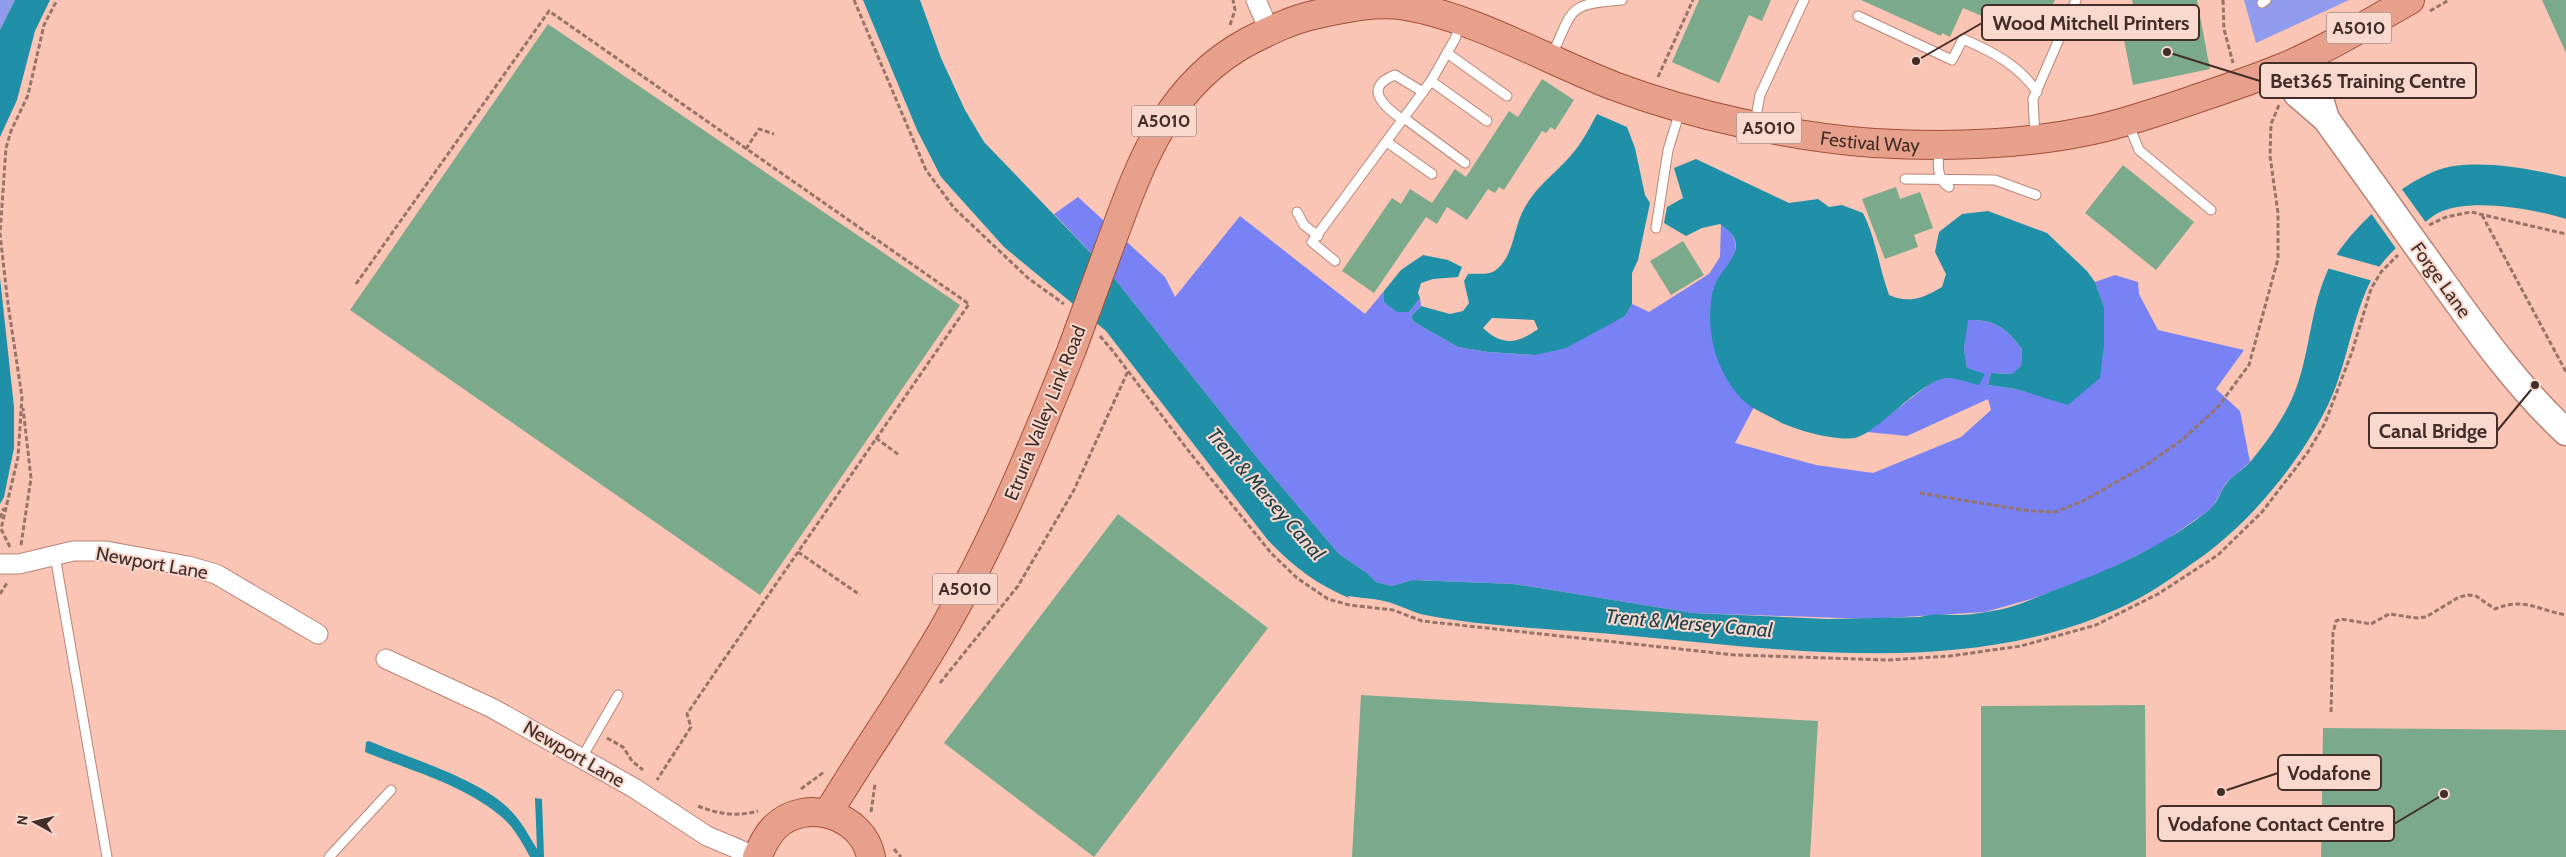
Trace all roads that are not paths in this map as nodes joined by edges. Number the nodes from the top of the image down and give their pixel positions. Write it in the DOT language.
graph roads {
  1 [pos="1256,0"];
  2 [pos="1622,0"];
  3 [pos="1804,0"];
  4 [pos="2076,0"];
  5 [pos="2405,1"];
  6 [pos="1858,16"];
  7 [pos="1461,22"];
  8 [pos="1269,30"];
  9 [pos="1447,53"];
  10 [pos="2307,56"];
  11 [pos="1550,59"];
  12 [pos="2281,68"];
  13 [pos="1431,81"];
  14 [pos="1424,92"];
  15 [pos="2037,92"];
  16 [pos="1507,96"];
  17 [pos="1681,107"];
  18 [pos="1404,119"];
  19 [pos="2326,120"];
  20 [pos="1487,122"];
  21 [pos="2127,122"];
  22 [pos="1754,125"];
  23 [pos="2036,138"];
  24 [pos="1387,142"];
  25 [pos="1940,144"];
  26 [pos="1465,163"];
  27 [pos="1432,174"];
  28 [pos="1905,179"];
  29 [pos="1941,180"];
  30 [pos="1948,187"];
  31 [pos="2036,195"];
  32 [pos="2211,210"];
  33 [pos="1297,212"];
  34 [pos="1656,228"];
  35 [pos="1318,236"];
  36 [pos="1335,261"];
  37 [pos="2566,432"];
  38 [pos="55,556"];
  39 [pos="0,564"];
  40 [pos="318,634"];
  41 [pos="386,659"];
  42 [pos="618,695"];
  43 [pos="582,759"];
  44 [pos="391,790"];
  45 [pos="828,813"];
  46 [pos="107,857"];
  47 [pos="329,857"];
  48 [pos="757,857"];
  49 [pos="871,857"];
  1 -- 8 [label="street"];
  2 -- 11 [label="lane"];
  3 -- 22 [label="lane"];
  4 -- 15 [label="lane"];
  5 -- 10 [label="main road, Festival Way / A5010"];
  6 -- 15 [label="lane"];
  7 -- 8 [label="main road, Festival Way / A5010"];
  7 -- 9 [label="lane"];
  7 -- 11 [label="main road, Festival Way / A5010"];
  8 -- 45 [label="main road, Etruria Valley Link Road / A5010, bridge"];
  9 -- 13 [label="lane"];
  9 -- 16 [label="lane"];
  10 -- 12 [label="main road, Festival Way / A5010"];
  10 -- 19 [label="street, Forge Lane"];
  11 -- 17 [label="main road, Festival Way / A5010"];
  12 -- 19 [label="street, Forge Lane"];
  12 -- 21 [label="main road, Festival Way / A5010"];
  13 -- 14 [label="lane"];
  13 -- 20 [label="lane"];
  14 -- 18 [label="lane"];
  14 -- 18 [label="lane"];
  15 -- 23 [label="lane"];
  17 -- 22 [label="main road, Festival Way / A5010"];
  17 -- 34 [label="lane"];
  18 -- 24 [label="lane"];
  18 -- 26 [label="lane"];
  19 -- 37 [label="street, Forge Lane, bridge"];
  21 -- 23 [label="main road, Festival Way / A5010"];
  21 -- 32 [label="lane"];
  22 -- 25 [label="main road, Festival Way / A5010"];
  23 -- 25 [label="main road, Festival Way / A5010"];
  24 -- 27 [label="lane"];
  24 -- 35 [label="lane"];
  25 -- 29 [label="lane"];
  28 -- 29 [label="lane"];
  29 -- 30 [label="lane"];
  29 -- 31 [label="lane"];
  33 -- 35 [label="lane"];
  35 -- 36 [label="lane"];
  38 -- 39 [label="street, Newport Lane"];
  38 -- 40 [label="street, Newport Lane"];
  38 -- 46 [label="lane"];
  41 -- 43 [label="street, Newport Lane"];
  42 -- 43 [label="lane"];
  43 -- 48 [label="street, Newport Lane"];
  44 -- 47 [label="lane"];
  45 -- 48 [label="main road"];
  45 -- 49 [label="main road"];
}
